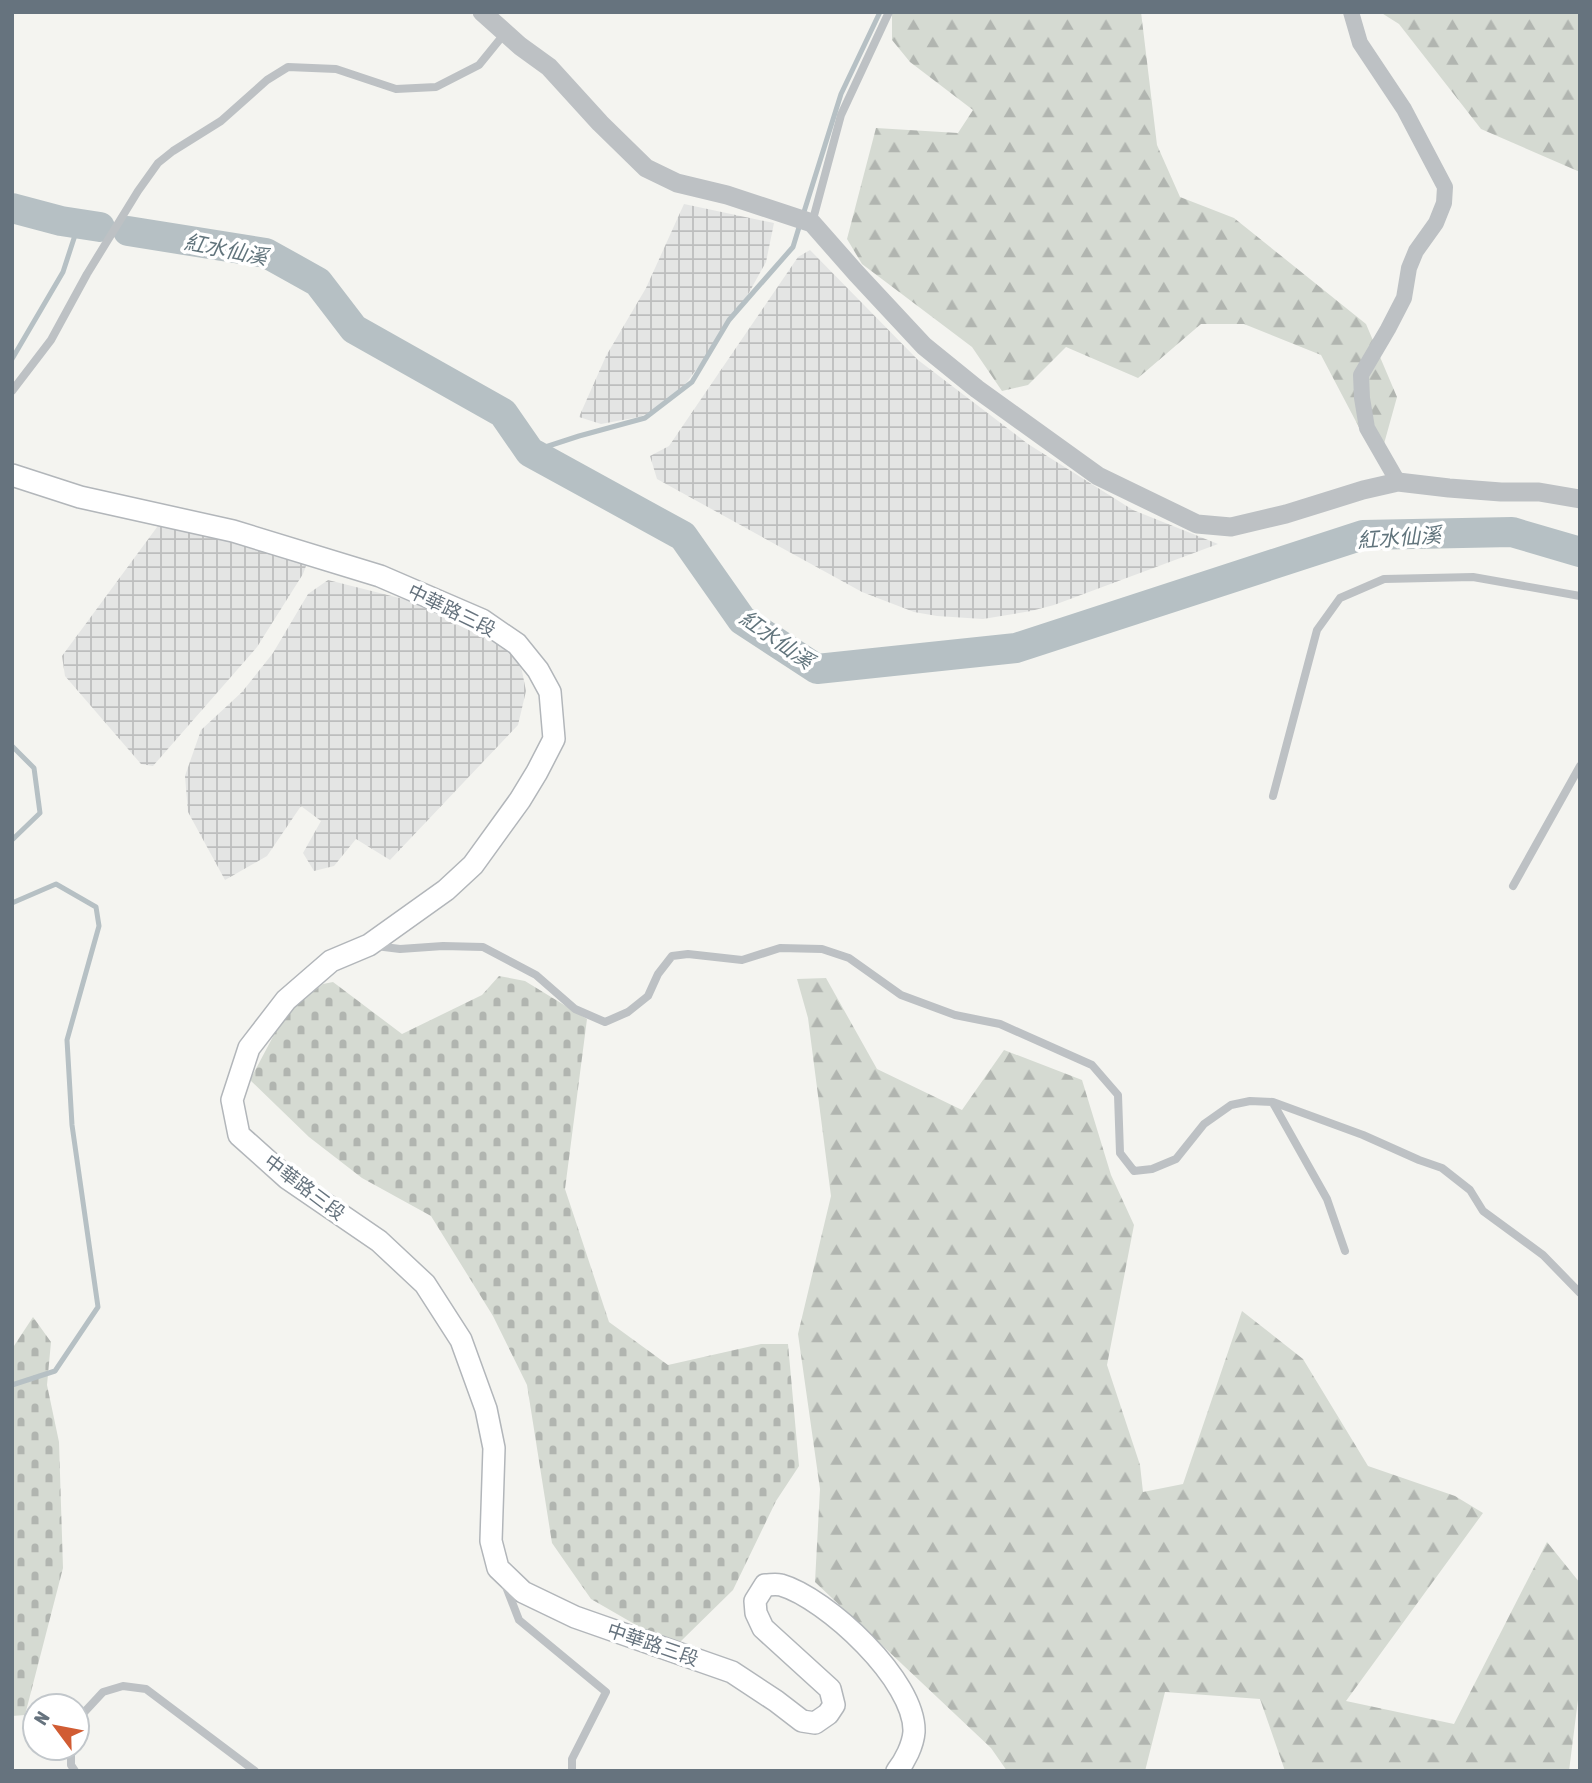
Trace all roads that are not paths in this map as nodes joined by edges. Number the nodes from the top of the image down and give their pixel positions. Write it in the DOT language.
graph roads {
  1 [pos="482,12"];
  2 [pos="888,12"];
  3 [pos="1351,12"];
  4 [pos="505,33"];
  5 [pos="812,222"];
  6 [pos="12,391"];
  7 [pos="12,475"];
  8 [pos="1398,482"];
  9 [pos="1580,499"];
  10 [pos="1580,596"];
  11 [pos="1580,766"];
  12 [pos="1273,796"];
  13 [pos="1513,886"];
  14 [pos="369,945"];
  15 [pos="1273,1102"];
  16 [pos="1345,1251"];
  17 [pos="1580,1293"];
  18 [pos="498,1568"];
  19 [pos="91,1705"];
  20 [pos="255,1771"];
  21 [pos="572,1771"];
  22 [pos="897,1771"];
  1 -- 4 [label="street"];
  2 -- 5 [label="lane"];
  3 -- 8 [label="street"];
  4 -- 5 [label="street"];
  4 -- 6 [label="lane"];
  5 -- 8 [label="street"];
  7 -- 14 [label="main road, 中華路三段"];
  8 -- 9 [label="street"];
  10 -- 12 [label="lane"];
  11 -- 13 [label="lane"];
  14 -- 15 [label="lane"];
  14 -- 18 [label="main road, 中華路三段"];
  15 -- 16 [label="lane"];
  15 -- 17 [label="lane"];
  18 -- 21 [label="lane"];
  18 -- 22 [label="main road, 中華路三段"];
  19 -- 20 [label="lane"];
}
